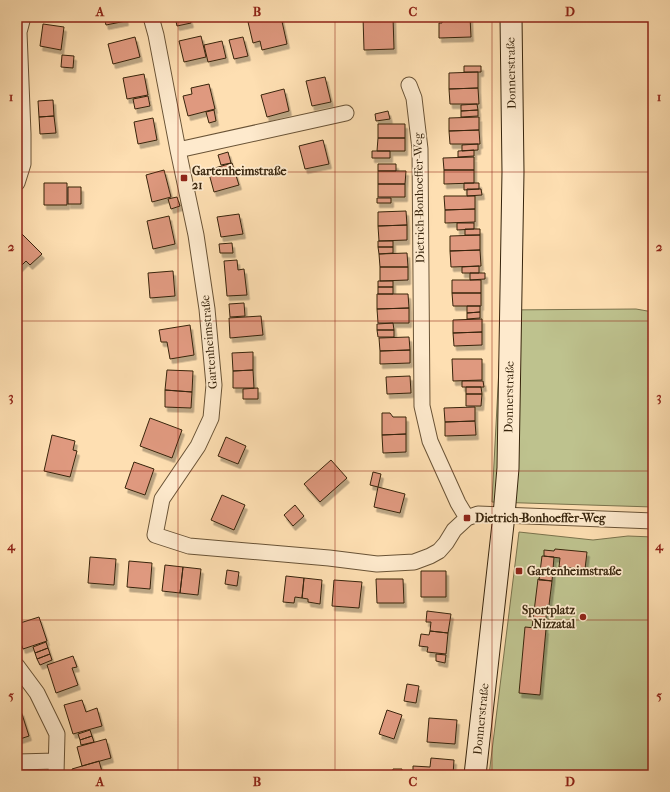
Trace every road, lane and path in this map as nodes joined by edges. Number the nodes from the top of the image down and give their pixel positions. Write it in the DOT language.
graph roads {
  1 [pos="22,17"];
  2 [pos="151,17"];
  3 [pos="511,17"];
  4 [pos="409,86"];
  5 [pos="346,113"];
  6 [pos="178,150"];
  7 [pos="17,183"];
  8 [pos="504,515"];
  9 [pos="467,518"];
  10 [pos="653,521"];
  11 [pos="17,666"];
  12 [pos="17,762"];
  13 [pos="56,768"];
  14 [pos="475,775"];
  1 -- 7 [label="street"];
  2 -- 6 [label="street, Gartenheimstraße"];
  3 -- 8 [label="main road, Donnerstraße"];
  4 -- 9 [label="street, Dietrich-Bonhoeffer-Weg"];
  5 -- 6 [label="street"];
  6 -- 9 [label="street, Gartenheimstraße"];
  8 -- 9 [label="street"];
  8 -- 10 [label="street"];
  8 -- 14 [label="main road, Donnerstraße"];
  11 -- 13 [label="street"];
  12 -- 13 [label="street"];
}
